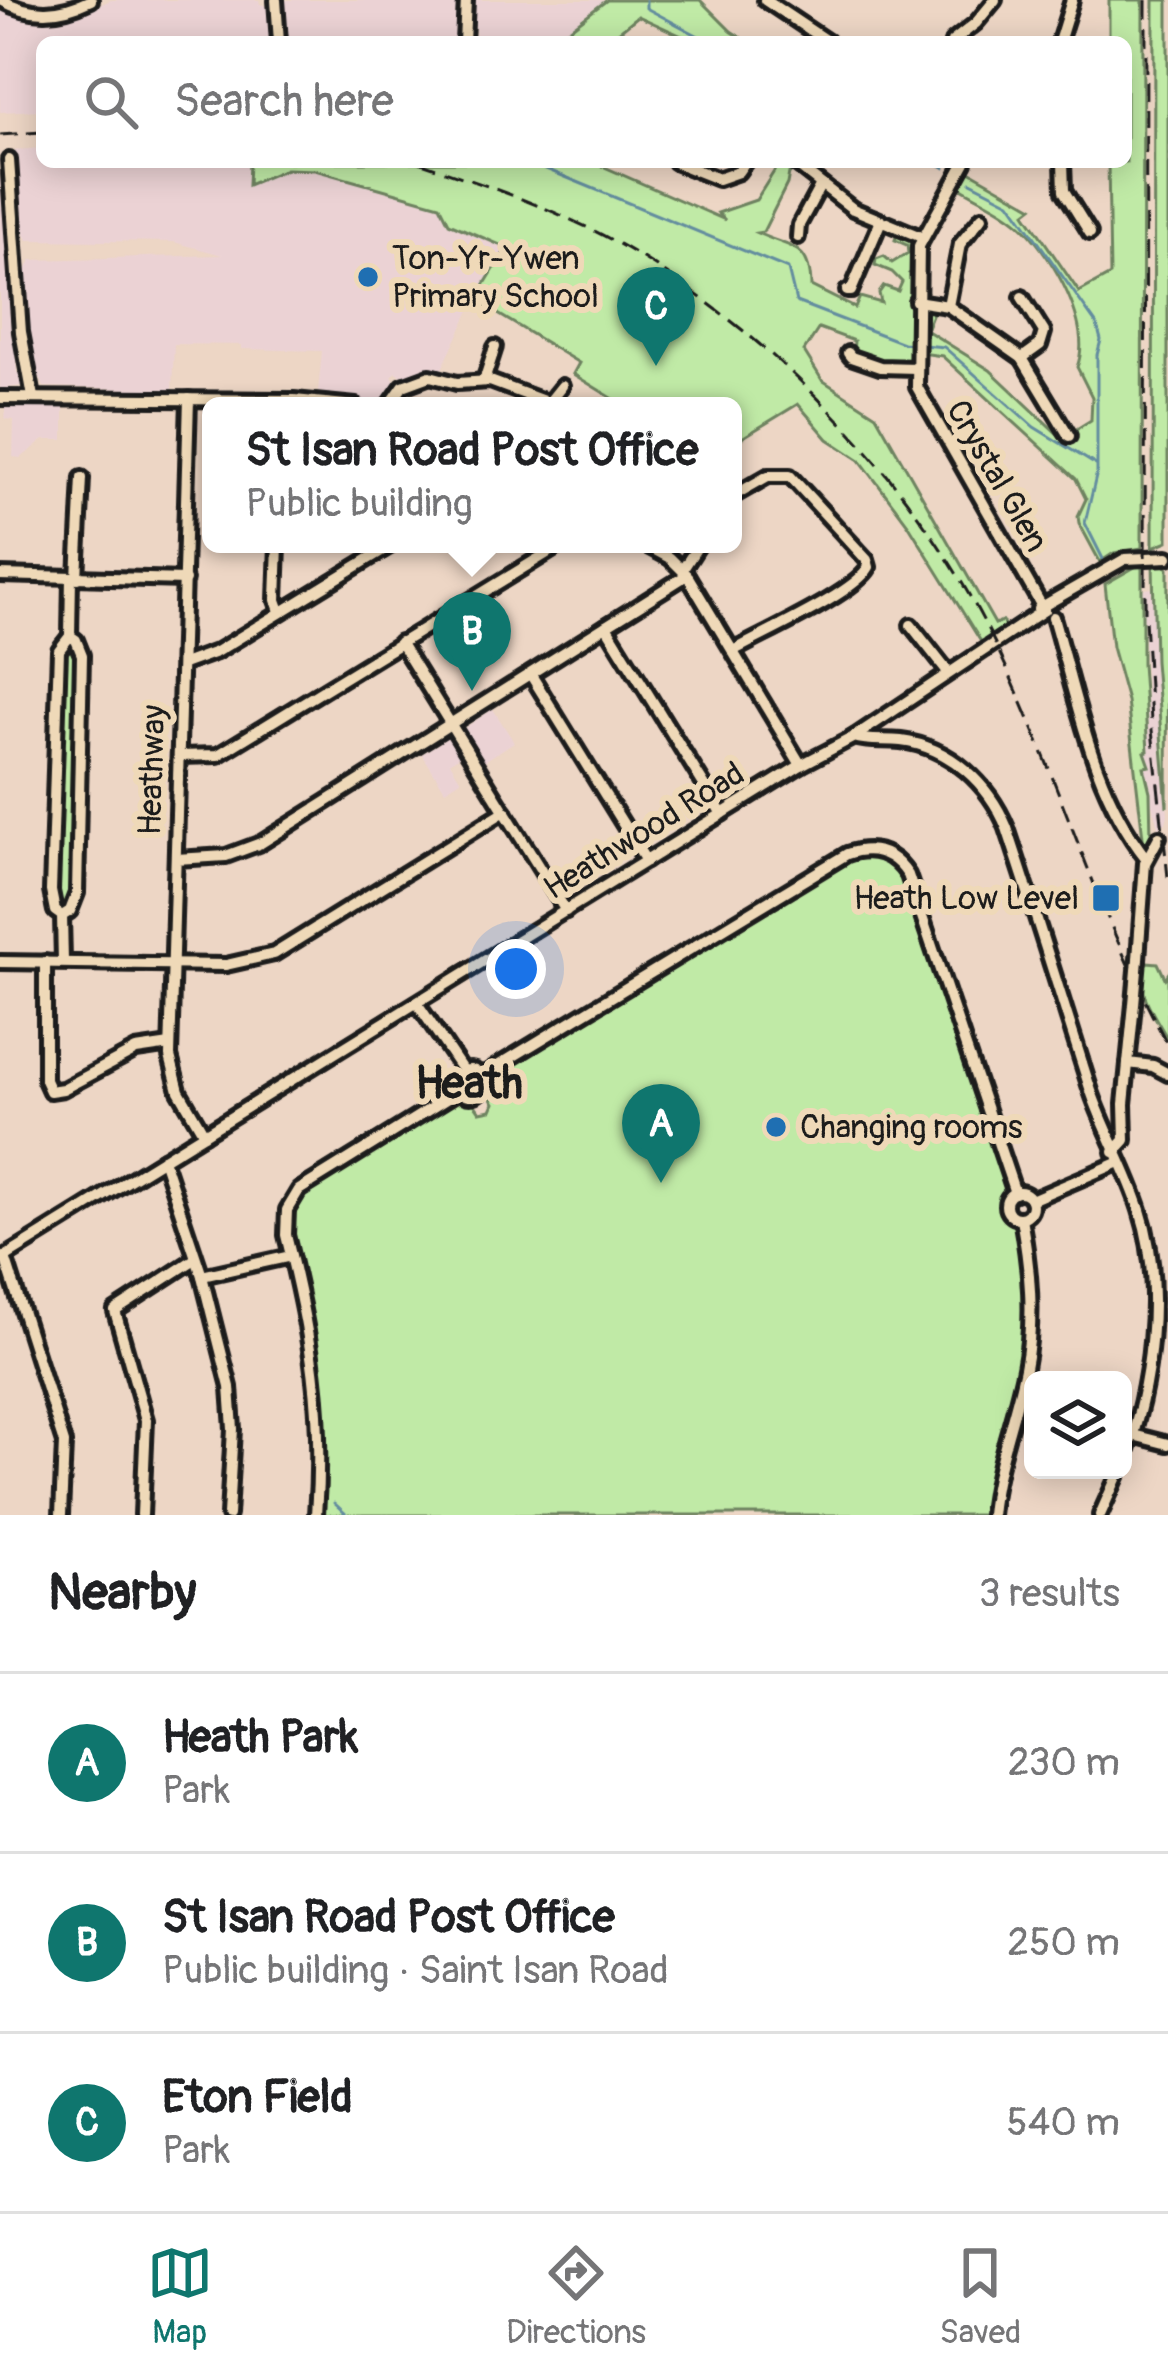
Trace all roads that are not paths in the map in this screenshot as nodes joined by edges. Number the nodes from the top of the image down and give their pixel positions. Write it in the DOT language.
graph roads {
  1 [pos="1,0"];
  2 [pos="92,0"];
  3 [pos="276,0"];
  4 [pos="466,0"];
  5 [pos="765,0"];
  6 [pos="994,0"];
  7 [pos="1072,0"];
  8 [pos="279,36"];
  9 [pos="464,36"];
  10 [pos="819,36"];
  11 [pos="960,36"];
  12 [pos="1061,36"];
  13 [pos="9,160"];
  14 [pos="690,168"];
  15 [pos="740,168"];
  16 [pos="799,168"];
  17 [pos="809,168"];
  18 [pos="962,168"];
  19 [pos="1064,168"];
  20 [pos="806,175"];
  21 [pos="820,186"];
  22 [pos="982,218"];
  23 [pos="880,223"];
  24 [pos="1090,233"];
  25 [pos="798,237"];
  26 [pos="921,237"];
  27 [pos="847,291"];
  28 [pos="1022,297"];
  29 [pos="916,301"];
  30 [pos="948,305"];
  31 [pos="495,347"];
  32 [pos="848,353"];
  33 [pos="1022,358"];
  34 [pos="916,368"];
  35 [pos="484,381"];
  36 [pos="562,386"];
  37 [pos="33,397"];
  38 [pos="395,397"];
  39 [pos="533,397"];
  40 [pos="557,397"];
  41 [pos="0,398"];
  42 [pos="189,399"];
  43 [pos="202,400"];
  44 [pos="1069,436"];
  45 [pos="82,478"];
  46 [pos="742,491"];
  47 [pos="1168,552"];
  48 [pos="278,553"];
  49 [pos="378,553"];
  50 [pos="547,553"];
  51 [pos="657,553"];
  52 [pos="694,553"];
  53 [pos="685,572"];
  54 [pos="0,575"];
  55 [pos="74,578"];
  56 [pos="185,580"];
  57 [pos="280,611"];
  58 [pos="1048,613"];
  59 [pos="606,626"];
  60 [pos="911,626"];
  61 [pos="70,636"];
  62 [pos="400,642"];
  63 [pos="733,651"];
  64 [pos="183,664"];
  65 [pos="948,672"];
  66 [pos="531,675"];
  67 [pos="452,725"];
  68 [pos="854,736"];
  69 [pos="179,756"];
  70 [pos="801,766"];
  71 [pos="505,811"];
  72 [pos="722,814"];
  73 [pos="1165,833"];
  74 [pos="1146,858"];
  75 [pos="176,859"];
  76 [pos="646,861"];
  77 [pos="566,910"];
  78 [pos="62,916"];
  79 [pos="0,962"];
  80 [pos="45,962"];
  81 [pos="63,962"];
  82 [pos="172,963"];
  83 [pos="417,1003"];
  84 [pos="170,1045"];
  85 [pos="1128,1063"];
  86 [pos="463,1072"];
  87 [pos="1168,1074"];
  88 [pos="481,1076"];
  89 [pos="459,1090"];
  90 [pos="50,1091"];
  91 [pos="40,1106"];
  92 [pos="204,1134"];
  93 [pos="1117,1157"];
  94 [pos="163,1160"];
  95 [pos="1015,1192"];
  96 [pos="1030,1200"];
  97 [pos="1021,1218"];
  98 [pos="3,1254"];
  99 [pos="291,1256"];
  100 [pos="195,1259"];
  101 [pos="202,1276"];
  102 [pos="1133,1435"];
  103 [pos="1132,1438"];
  104 [pos="1168,1444"];
  105 [pos="1116,1479"];
  106 [pos="61,1515"];
  107 [pos="142,1515"];
  108 [pos="228,1515"];
  109 [pos="316,1515"];
  110 [pos="991,1515"];
  111 [pos="1100,1515"];
  1 -- 2 [label="street"];
  3 -- 8 [label="street"];
  4 -- 9 [label="street"];
  5 -- 10 [label="street"];
  6 -- 11 [label="street"];
  7 -- 12 [label="street"];
  13 -- 37 [label="street"];
  14 -- 15 [label="street"];
  16 -- 20 [label="street"];
  17 -- 20 [label="street"];
  18 -- 26 [label="street, Crystal Glen"];
  19 -- 24 [label="street"];
  20 -- 21 [label="street"];
  21 -- 23 [label="street"];
  21 -- 25 [label="street"];
  22 -- 30 [label="street"];
  23 -- 26 [label="street"];
  23 -- 27 [label="street"];
  26 -- 29 [label="street, Crystal Glen"];
  28 -- 33 [label="street"];
  29 -- 30 [label="street"];
  29 -- 34 [label="street, Crystal Glen"];
  30 -- 33 [label="street"];
  31 -- 35 [label="street"];
  32 -- 34 [label="street"];
  33 -- 44 [label="street"];
  34 -- 58 [label="street, Crystal Glen"];
  35 -- 38 [label="street"];
  35 -- 39 [label="street"];
  36 -- 40 [label="street"];
  37 -- 41 [label="street"];
  37 -- 42 [label="street"];
  42 -- 43 [label="street"];
  42 -- 56 [label="street, Heathway"];
  45 -- 55 [label="street"];
  46 -- 63 [label="street"];
  47 -- 58 [label="street, Heathwood Road"];
  48 -- 57 [label="street"];
  49 -- 57 [label="street"];
  50 -- 62 [label="street"];
  51 -- 53 [label="street"];
  52 -- 53 [label="street"];
  53 -- 59 [label="street"];
  53 -- 63 [label="street"];
  54 -- 55 [label="street"];
  55 -- 56 [label="street"];
  55 -- 61 [label="street"];
  56 -- 64 [label="street, Heathway"];
  57 -- 64 [label="street"];
  58 -- 65 [label="street, Heathwood Road"];
  58 -- 74 [label="street, Crystal Glen"];
  59 -- 66 [label="street"];
  59 -- 72 [label="street"];
  60 -- 65 [label="street"];
  61 -- 78 [label="street"];
  61 -- 78 [label="street"];
  62 -- 67 [label="street"];
  62 -- 69 [label="street"];
  63 -- 70 [label="street"];
  64 -- 69 [label="street, Heathway"];
  65 -- 68 [label="street, Heathwood Road"];
  66 -- 67 [label="street"];
  66 -- 76 [label="street"];
  67 -- 71 [label="street"];
  67 -- 75 [label="street"];
  68 -- 70 [label="street, Heathwood Road"];
  68 -- 93 [label="street"];
  69 -- 75 [label="street, Heathway"];
  70 -- 72 [label="street, Heathwood Road"];
  71 -- 77 [label="street"];
  71 -- 82 [label="street"];
  72 -- 76 [label="street, Heathwood Road"];
  73 -- 74 [label="street"];
  74 -- 85 [label="street, bridge"];
  75 -- 82 [label="street, Heathway"];
  76 -- 77 [label="street, Heathwood Road"];
  77 -- 83 [label="street, Heathwood Road"];
  78 -- 81 [label="street"];
  79 -- 80 [label="street"];
  80 -- 81 [label="street"];
  80 -- 90 [label="street"];
  81 -- 82 [label="street"];
  82 -- 84 [label="street, Heathway"];
  83 -- 86 [label="street"];
  83 -- 92 [label="street, Heathwood Road"];
  84 -- 90 [label="street"];
  84 -- 92 [label="street, Heathway"];
  85 -- 87 [label="street"];
  85 -- 93 [label="street"];
  86 -- 88 [label="street"];
  86 -- 89 [label="street"];
  88 -- 89 [label="street"];
  88 -- 95 [label="street"];
  89 -- 99 [label="street"];
  90 -- 91 [label="street"];
  92 -- 94 [label="street, Heathwood Road"];
  93 -- 96 [label="street"];
  93 -- 102 [label="street"];
  94 -- 98 [label="street, Heathwood Road"];
  94 -- 100 [label="street"];
  95 -- 96 [label="street"];
  95 -- 97 [label="street"];
  96 -- 97 [label="street"];
  97 -- 110 [label="street"];
  98 -- 106 [label="street"];
  99 -- 101 [label="street"];
  99 -- 109 [label="street"];
  100 -- 101 [label="street"];
  100 -- 107 [label="street"];
  101 -- 108 [label="street"];
  102 -- 103 [label="street"];
  102 -- 104 [label="street"];
  105 -- 111 [label="street"];
}
